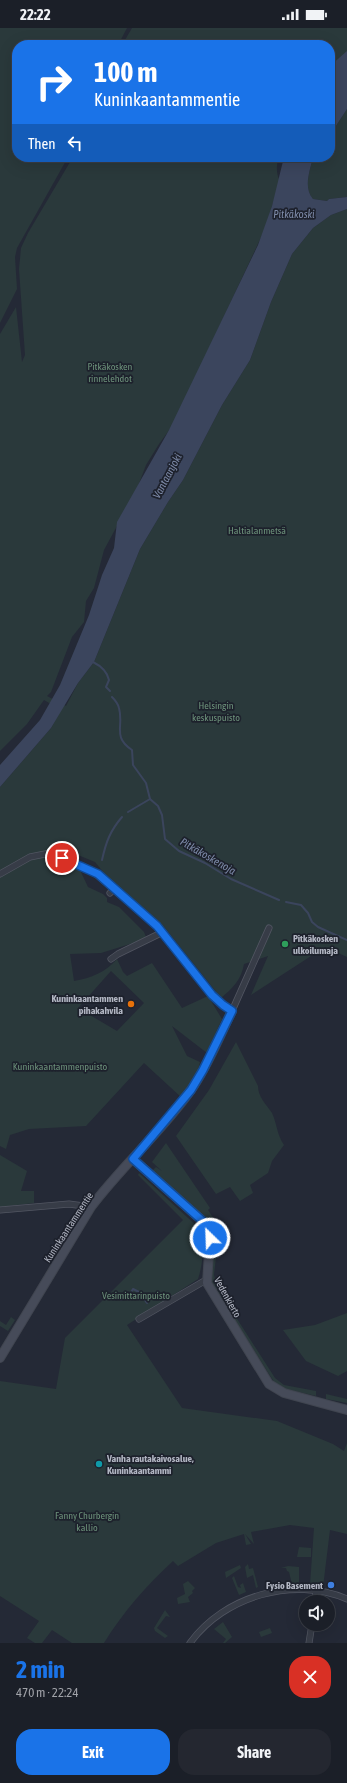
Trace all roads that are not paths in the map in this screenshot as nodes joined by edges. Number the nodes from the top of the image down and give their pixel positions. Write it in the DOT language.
graph roads {
  1 [pos="0,874"];
  2 [pos="270,928"];
  3 [pos="163,932"];
  4 [pos="111,959"];
  5 [pos="232,1011"];
  6 [pos="133,1159"];
  7 [pos="91,1207"];
  8 [pos="0,1210"];
  9 [pos="206,1280"];
  10 [pos="139,1319"];
  11 [pos="0,1358"];
  12 [pos="347,1410"];
  13 [pos="316,1591"];
  14 [pos="316,1595"];
  15 [pos="347,1599"];
  16 [pos="311,1631"];
  17 [pos="190,1643"];
  18 [pos="309,1643"];
  1 -- 3 [label="street"];
  2 -- 5 [label="street, Kuninkaantammentie"];
  3 -- 4 [label="street"];
  3 -- 5 [label="street"];
  5 -- 6 [label="street, Kuninkaantammentie"];
  6 -- 7 [label="street, Kuninkaantammentie"];
  6 -- 9 [label="street, Vedenkierto"];
  7 -- 8 [label="street"];
  7 -- 11 [label="street, Kuninkaantammentie"];
  9 -- 10 [label="street"];
  9 -- 12 [label="street, Vedenkierto"];
  13 -- 14 [label="street"];
  13 -- 15 [label="street"];
  13 -- 17 [label="street"];
  16 -- 18 [label="street"];
}
